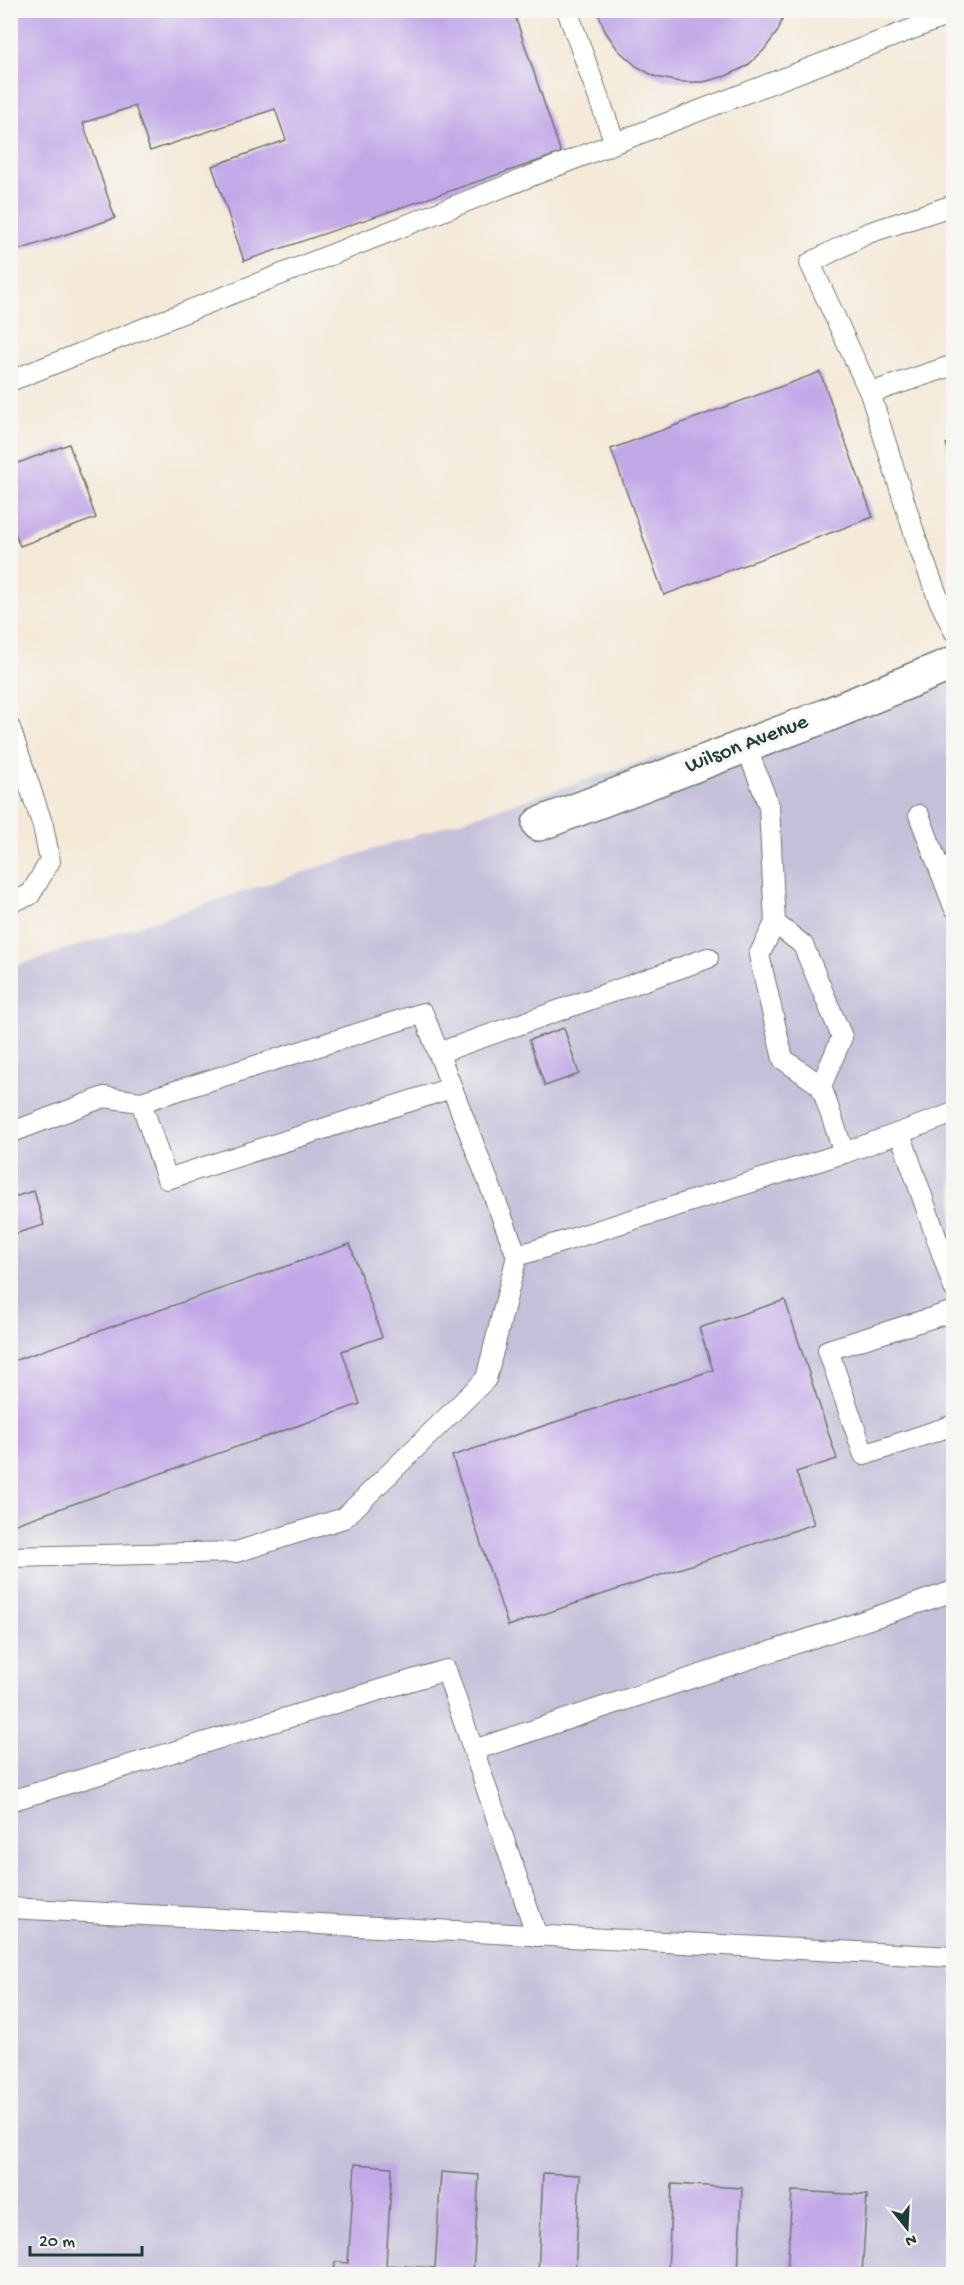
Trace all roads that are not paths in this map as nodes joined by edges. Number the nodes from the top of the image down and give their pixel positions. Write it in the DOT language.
graph roads {
  1 [pos="567,10"];
  2 [pos="954,13"];
  3 [pos="615,143"];
  4 [pos="954,205"];
  5 [pos="954,365"];
  6 [pos="10,381"];
  7 [pos="870,393"];
  8 [pos="954,631"];
  9 [pos="954,663"];
  10 [pos="10,728"];
  11 [pos="746,746"];
  12 [pos="919,815"];
  13 [pos="539,824"];
  14 [pos="10,902"];
  15 [pos="954,907"];
  16 [pos="775,923"];
  17 [pos="708,958"];
  18 [pos="438,1053"];
  19 [pos="821,1086"];
  20 [pos="451,1088"];
  21 [pos="141,1102"];
  22 [pos="954,1113"];
  23 [pos="10,1133"];
  24 [pos="900,1133"];
  25 [pos="843,1153"];
  26 [pos="946,1239"];
  27 [pos="517,1256"];
  28 [pos="954,1288"];
  29 [pos="954,1311"];
  30 [pos="954,1425"];
  31 [pos="10,1557"];
  32 [pos="954,1591"];
  33 [pos="474,1750"];
  34 [pos="10,1802"];
  35 [pos="10,1908"];
  36 [pos="537,1935"];
  37 [pos="954,1957"];
  1 -- 3 [label="lane"];
  2 -- 3 [label="lane"];
  3 -- 6 [label="lane"];
  4 -- 7 [label="lane"];
  5 -- 7 [label="lane"];
  7 -- 8 [label="lane"];
  9 -- 11 [label="street, Wilson Avenue"];
  10 -- 14 [label="lane"];
  11 -- 13 [label="street, Wilson Avenue"];
  11 -- 16 [label="lane"];
  12 -- 15 [label="lane"];
  16 -- 19 [label="lane"];
  16 -- 19 [label="lane"];
  17 -- 18 [label="lane"];
  18 -- 20 [label="lane"];
  18 -- 21 [label="lane"];
  19 -- 25 [label="lane"];
  20 -- 21 [label="lane"];
  20 -- 27 [label="lane"];
  21 -- 23 [label="lane"];
  22 -- 24 [label="lane"];
  24 -- 25 [label="lane"];
  24 -- 26 [label="lane"];
  25 -- 27 [label="lane"];
  26 -- 28 [label="lane"];
  27 -- 31 [label="lane"];
  29 -- 30 [label="lane"];
  32 -- 33 [label="lane"];
  33 -- 34 [label="lane"];
  33 -- 36 [label="lane"];
  35 -- 36 [label="lane"];
  36 -- 37 [label="lane"];
}
